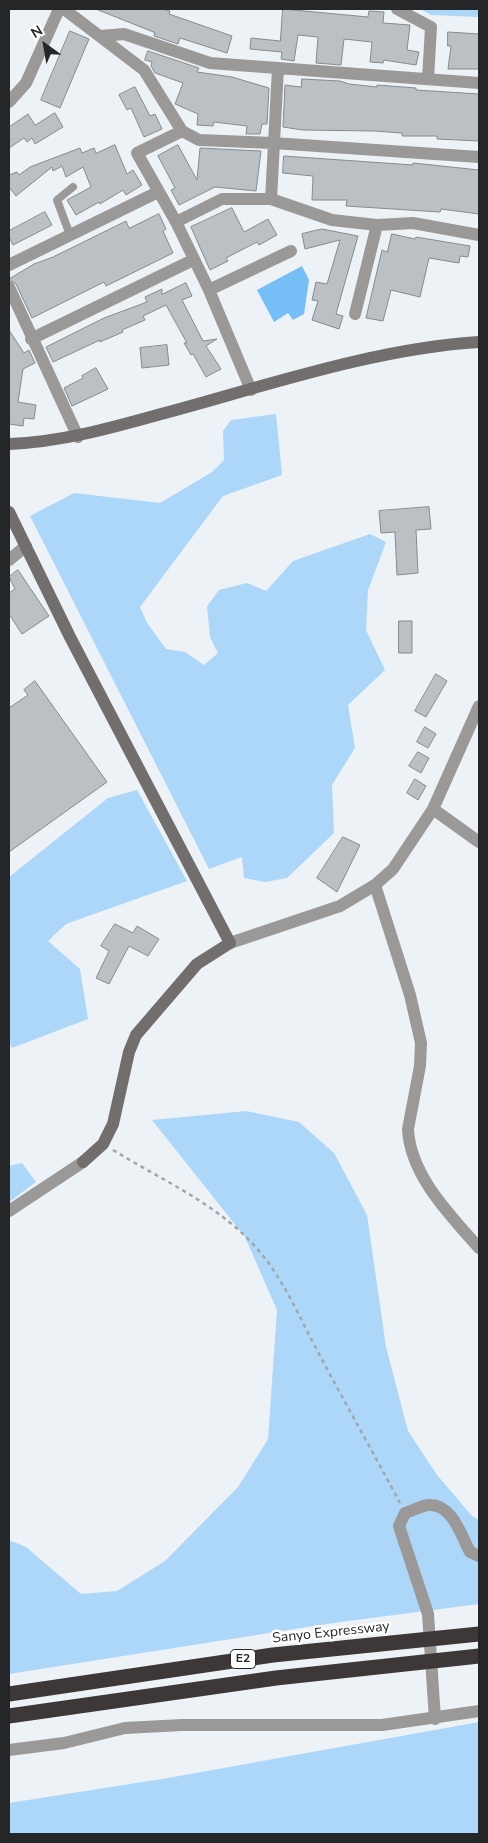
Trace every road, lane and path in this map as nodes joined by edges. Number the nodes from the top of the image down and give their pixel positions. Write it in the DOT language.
graph roads {
  1 [pos="59,9"];
  2 [pos="64,9"];
  3 [pos="397,9"];
  4 [pos="100,36"];
  5 [pos="278,68"];
  6 [pos="428,79"];
  7 [pos="479,84"];
  8 [pos="9,102"];
  9 [pos="182,132"];
  10 [pos="273,143"];
  11 [pos="479,157"];
  12 [pos="73,187"];
  13 [pos="158,192"];
  14 [pos="271,200"];
  15 [pos="176,222"];
  16 [pos="377,225"];
  17 [pos="70,235"];
  18 [pos="479,235"];
  19 [pos="290,251"];
  20 [pos="193,260"];
  21 [pos="9,265"];
  22 [pos="9,287"];
  23 [pos="209,290"];
  24 [pos="355,314"];
  25 [pos="31,339"];
  26 [pos="479,339"];
  27 [pos="251,390"];
  28 [pos="78,437"];
  29 [pos="9,444"];
  30 [pos="9,512"];
  31 [pos="26,546"];
  32 [pos="9,560"];
  33 [pos="479,706"];
  34 [pos="434,809"];
  35 [pos="479,842"];
  36 [pos="375,885"];
  37 [pos="230,943"];
  38 [pos="103,1144"];
  39 [pos="9,1211"];
  40 [pos="479,1248"];
  41 [pos="406,1513"];
  42 [pos="479,1556"];
  43 [pos="479,1634"];
  44 [pos="479,1656"];
  45 [pos="9,1694"];
  46 [pos="479,1711"];
  47 [pos="434,1713"];
  48 [pos="9,1716"];
  49 [pos="9,1750"];
  1 -- 8 [label="street"];
  2 -- 4 [label="street"];
  3 -- 6 [label="street"];
  4 -- 5 [label="street"];
  4 -- 9 [label="street"];
  5 -- 6 [label="street"];
  5 -- 10 [label="street"];
  6 -- 7 [label="street"];
  9 -- 10 [label="street"];
  9 -- 13 [label="street"];
  10 -- 11 [label="street"];
  10 -- 14 [label="street"];
  12 -- 17 [label="lane"];
  13 -- 15 [label="street"];
  13 -- 17 [label="street"];
  14 -- 15 [label="street"];
  14 -- 16 [label="street"];
  15 -- 20 [label="street"];
  16 -- 18 [label="street"];
  16 -- 24 [label="street"];
  17 -- 21 [label="street"];
  19 -- 23 [label="street"];
  20 -- 23 [label="street"];
  20 -- 25 [label="street"];
  22 -- 25 [label="street"];
  23 -- 27 [label="street"];
  25 -- 28 [label="street"];
  26 -- 27 [label="street"];
  27 -- 28 [label="street"];
  28 -- 29 [label="street"];
  30 -- 31 [label="street"];
  31 -- 32 [label="street"];
  31 -- 37 [label="street"];
  33 -- 34 [label="street"];
  34 -- 35 [label="street"];
  34 -- 36 [label="street"];
  36 -- 37 [label="street"];
  36 -- 40 [label="street"];
  37 -- 38 [label="street"];
  38 -- 39 [label="street"];
  38 -- 41 [label="path"];
  41 -- 42 [label="street"];
  41 -- 47 [label="street"];
  43 -- 45 [label="highway, Sanyo Expressway / E2"];
  44 -- 48 [label="highway, E2"];
  46 -- 47 [label="street"];
  47 -- 49 [label="street"];
}
